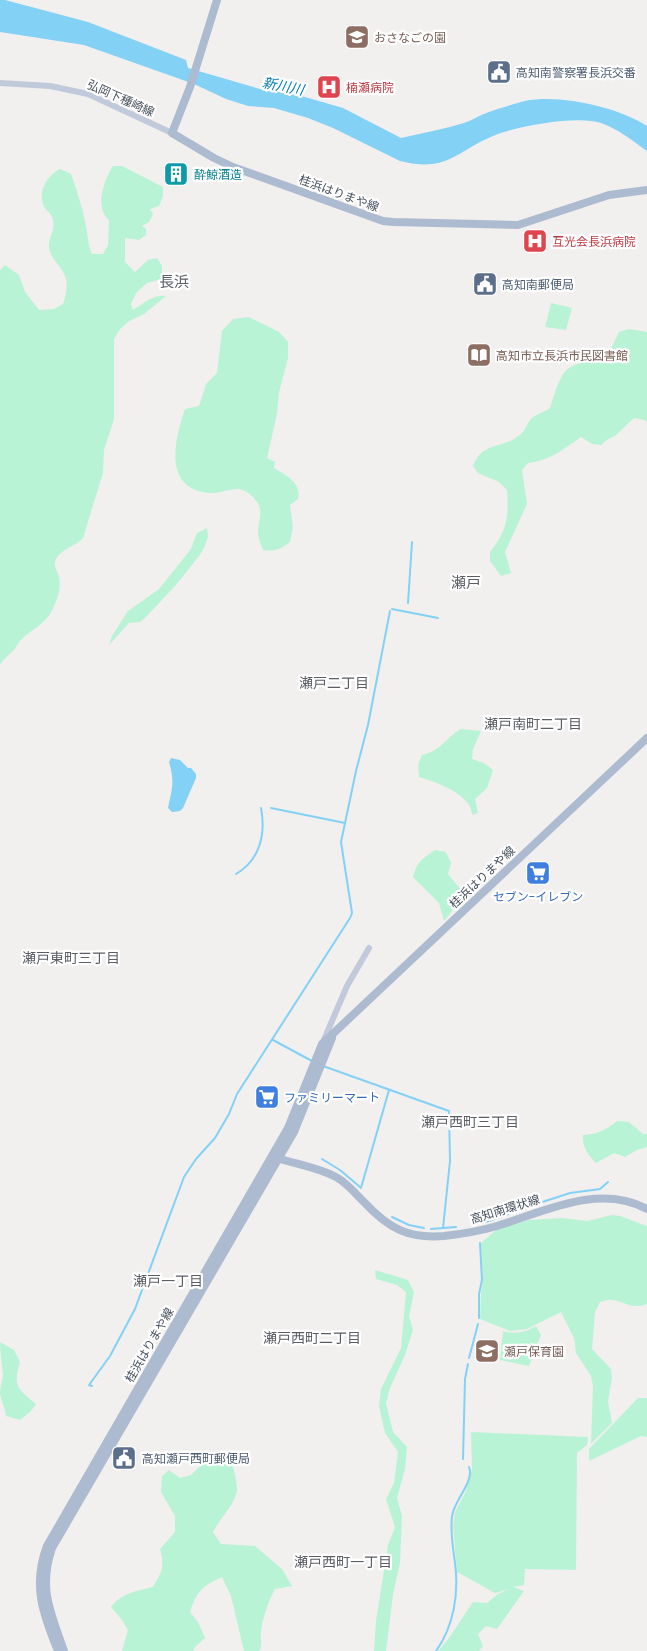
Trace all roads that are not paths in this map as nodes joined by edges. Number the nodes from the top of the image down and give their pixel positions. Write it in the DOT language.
graph roads {
  1 [pos="217,0"];
  2 [pos="0,83"];
  3 [pos="172,133"];
  4 [pos="647,190"];
  5 [pos="647,738"];
  6 [pos="369,948"];
  7 [pos="334,1034"];
  8 [pos="322,1044"];
  9 [pos="318,1063"];
  10 [pos="275,1157"];
  11 [pos="647,1209"];
  12 [pos="58,1651"];
  13 [pos="64,1651"];
  1 -- 3 [label="main road"];
  2 -- 3 [label="main road, 弘岡下種崎線"];
  3 -- 4 [label="main road, 桂浜はりまや線"];
  5 -- 7 [label="main road, 桂浜はりまや線"];
  6 -- 8 [label="main road"];
  7 -- 8 [label="main road, 桂浜はりまや線"];
  7 -- 9 [label="main road, 桂浜はりまや線"];
  8 -- 9 [label="main road, 桂浜はりまや線"];
  9 -- 10 [label="main road, 桂浜はりまや線"];
  10 -- 11 [label="main road, 高知南環状線"];
  10 -- 12 [label="main road, 桂浜はりまや線"];
  10 -- 13 [label="main road, 桂浜はりまや線"];
}
